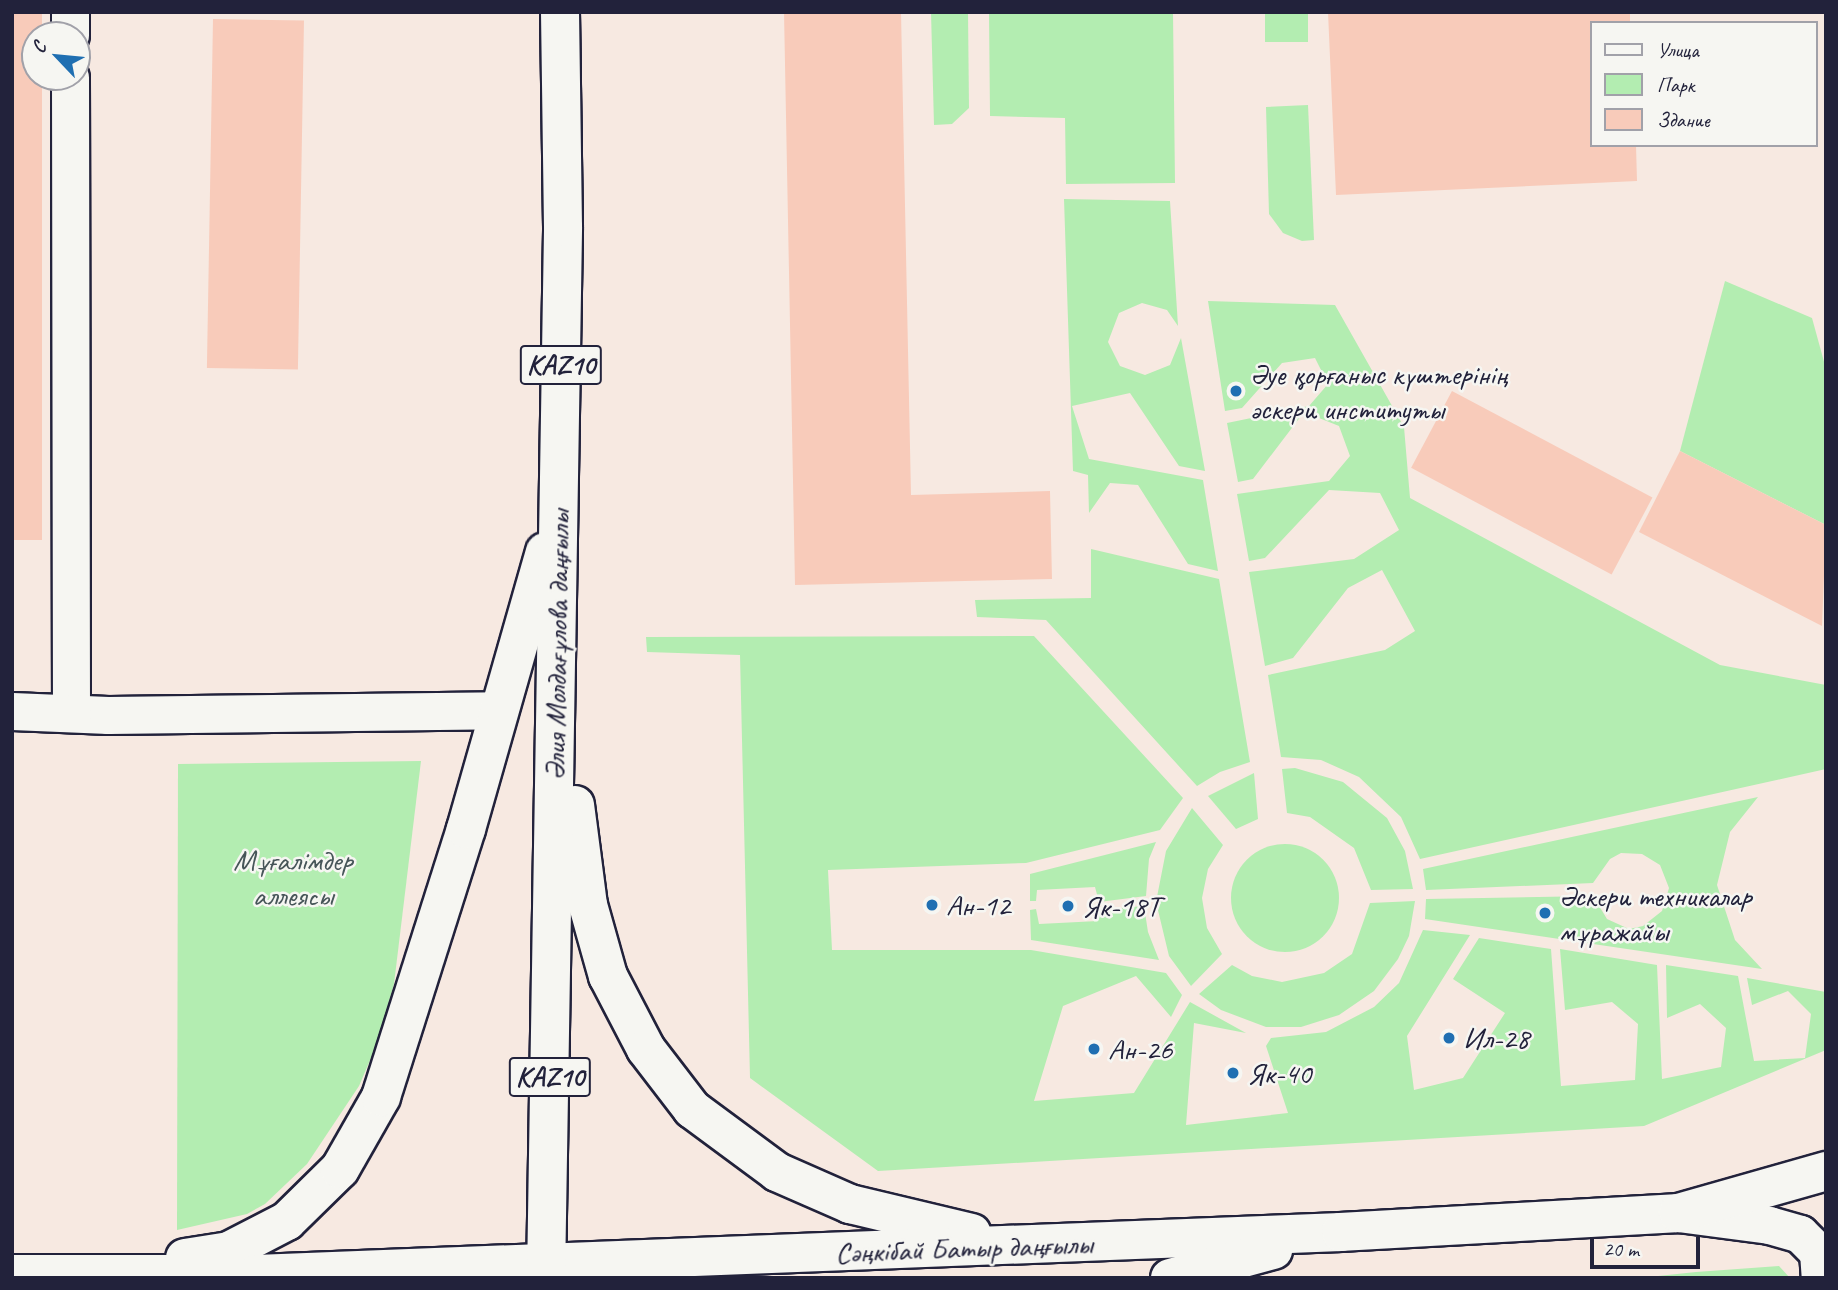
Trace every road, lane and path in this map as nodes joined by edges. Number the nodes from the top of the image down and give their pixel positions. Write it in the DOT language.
graph roads {
  1 [pos="560,12"];
  2 [pos="70,91"];
  3 [pos="559,503"];
  4 [pos="557,639"];
  5 [pos="499,710"];
  6 [pos="12,711"];
  7 [pos="71,713"];
  8 [pos="1826,1171"];
  9 [pos="1678,1213"];
  10 [pos="1340,1232"];
  11 [pos="1028,1245"];
  12 [pos="546,1271"];
  13 [pos="12,1274"];
  14 [pos="79,1276"];
  15 [pos="1170,1278"];
  16 [pos="1820,1278"];
  1 -- 3 [label="main road, Әлия Молдағұлова даңғылы / KAZ10"];
  2 -- 7 [label="lane"];
  3 -- 4 [label="main road, Әлия Молдағұлова даңғылы / KAZ10"];
  3 -- 5 [label="main road"];
  4 -- 11 [label="main road"];
  4 -- 12 [label="main road, Әлия Молдағұлова даңғылы / KAZ10"];
  5 -- 7 [label="lane"];
  5 -- 14 [label="main road"];
  6 -- 7 [label="lane"];
  8 -- 9 [label="main road, Сәңкібай Батыр даңғылы"];
  9 -- 10 [label="main road, Сәңкібай Батыр даңғылы"];
  9 -- 16 [label="lane"];
  10 -- 11 [label="main road, Сәңкібай Батыр даңғылы"];
  10 -- 15 [label="main road"];
  11 -- 12 [label="main road, Сәңкібай Батыр даңғылы"];
  12 -- 14 [label="main road, Сәңкібай Батыр даңғылы"];
  13 -- 14 [label="main road, Сәңкібай Батыр даңғылы"];
}
